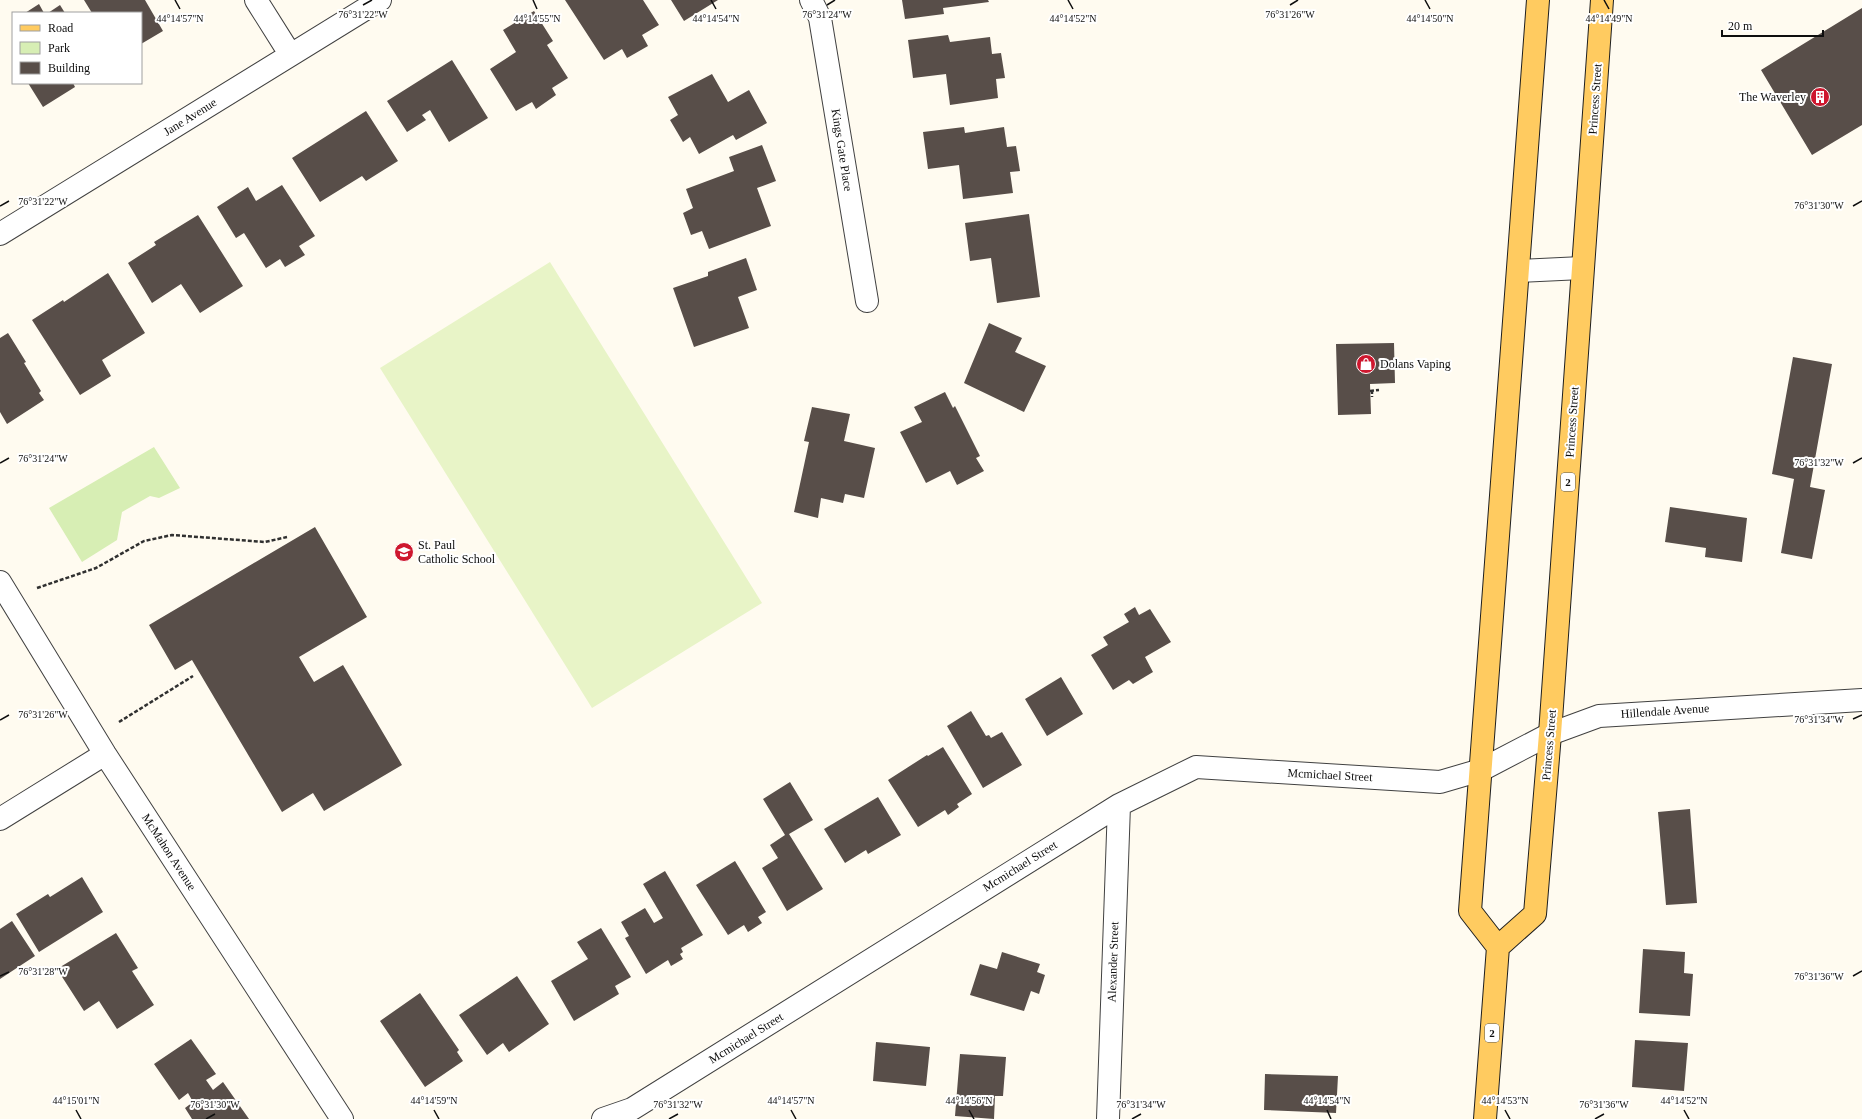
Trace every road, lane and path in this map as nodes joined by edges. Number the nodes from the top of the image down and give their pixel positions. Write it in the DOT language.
graph roads {
  1 [pos="256,0"];
  2 [pos="380,0"];
  3 [pos="811,0"];
  4 [pos="1538,0"];
  5 [pos="1602,0"];
  6 [pos="290,54"];
  7 [pos="0,234"];
  8 [pos="1582,268"];
  9 [pos="1518,272"];
  10 [pos="867,301"];
  11 [pos="1379,390"];
  12 [pos="1372,397"];
  13 [pos="287,537"];
  14 [pos="0,582"];
  15 [pos="35,589"];
  16 [pos="193,676"];
  17 [pos="1862,700"];
  18 [pos="119,722"];
  19 [pos="1550,734"];
  20 [pos="105,754"];
  21 [pos="1481,770"];
  22 [pos="1119,805"];
  23 [pos="0,819"];
  24 [pos="1498,947"];
  25 [pos="342,1119"];
  26 [pos="603,1119"];
  27 [pos="1108,1119"];
  28 [pos="1485,1119"];
  1 -- 6 [label="street"];
  2 -- 6 [label="street, Jane Avenue"];
  3 -- 10 [label="street, Kings Gate Place"];
  4 -- 9 [label="main road"];
  5 -- 8 [label="main road, Princess Street / 2"];
  6 -- 7 [label="street, Jane Avenue"];
  8 -- 9 [label="street"];
  8 -- 19 [label="main road, Princess Street / 2"];
  9 -- 21 [label="main road"];
  11 -- 12 [label="path"];
  13 -- 15 [label="path"];
  14 -- 20 [label="street, McMahon Avenue"];
  16 -- 18 [label="path"];
  17 -- 19 [label="street, Hillendale Avenue"];
  19 -- 21 [label="street, Hillendale Avenue"];
  19 -- 24 [label="main road, Princess Street / 2"];
  20 -- 23 [label="street"];
  20 -- 25 [label="street, McMahon Avenue"];
  21 -- 22 [label="street, Mcmichael Street"];
  21 -- 24 [label="main road"];
  22 -- 26 [label="street, Mcmichael Street"];
  22 -- 27 [label="street, Alexander Street"];
  24 -- 28 [label="main road, 2"];
}
